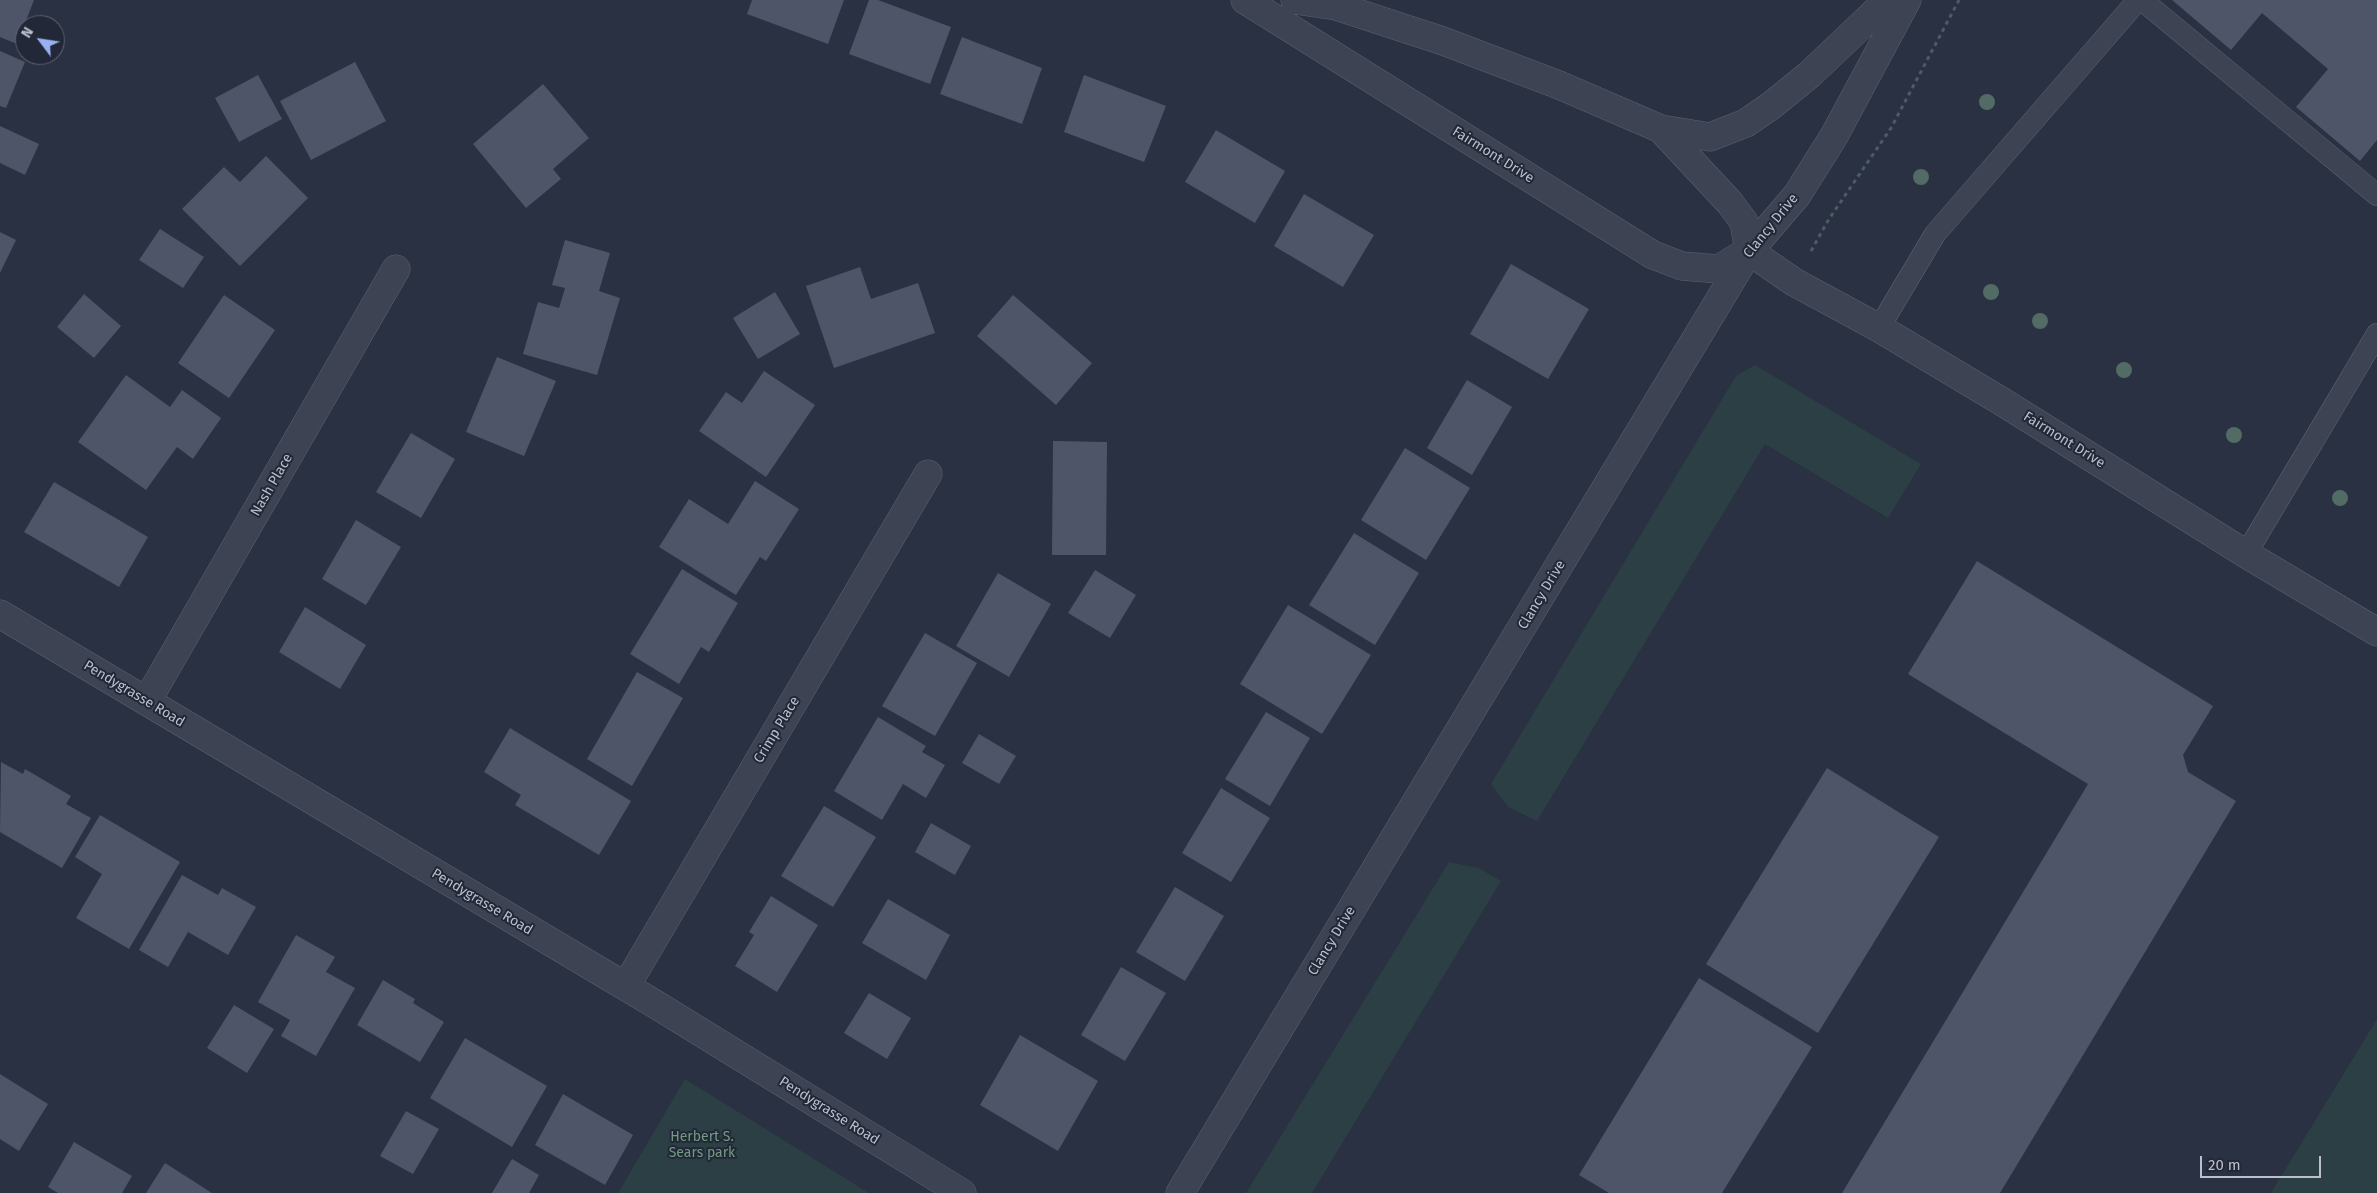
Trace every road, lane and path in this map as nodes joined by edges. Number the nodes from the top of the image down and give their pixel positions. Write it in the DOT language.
graph roads {
  1 [pos="1245,0"];
  2 [pos="1295,0"];
  3 [pos="1888,0"];
  4 [pos="1906,0"];
  5 [pos="1958,0"];
  6 [pos="2138,0"];
  7 [pos="2142,0"];
  8 [pos="1661,129"];
  9 [pos="2377,195"];
  10 [pos="1749,250"];
  11 [pos="396,269"];
  12 [pos="1794,282"];
  13 [pos="1879,328"];
  14 [pos="2377,334"];
  15 [pos="928,474"];
  16 [pos="2246,554"];
  17 [pos="0,614"];
  18 [pos="2377,632"];
  19 [pos="147,701"];
  20 [pos="626,986"];
  21 [pos="962,1193"];
  22 [pos="1180,1193"];
  1 -- 10 [label="street, Fairmont Drive"];
  2 -- 8 [label="street"];
  3 -- 8 [label="street"];
  4 -- 10 [label="street, Clancy Drive"];
  5 -- 12 [label="path"];
  6 -- 13 [label="lane"];
  7 -- 9 [label="lane"];
  8 -- 10 [label="street"];
  10 -- 12 [label="street, Fairmont Drive"];
  10 -- 22 [label="street, Clancy Drive"];
  11 -- 19 [label="street, Nash Place"];
  12 -- 13 [label="street, Fairmont Drive"];
  13 -- 16 [label="street, Fairmont Drive"];
  14 -- 16 [label="lane"];
  15 -- 20 [label="street, Crimp Place"];
  16 -- 18 [label="street, Fairmont Drive"];
  17 -- 19 [label="street, Pendygrasse Road"];
  19 -- 20 [label="street, Pendygrasse Road"];
  20 -- 21 [label="street, Pendygrasse Road"];
}
